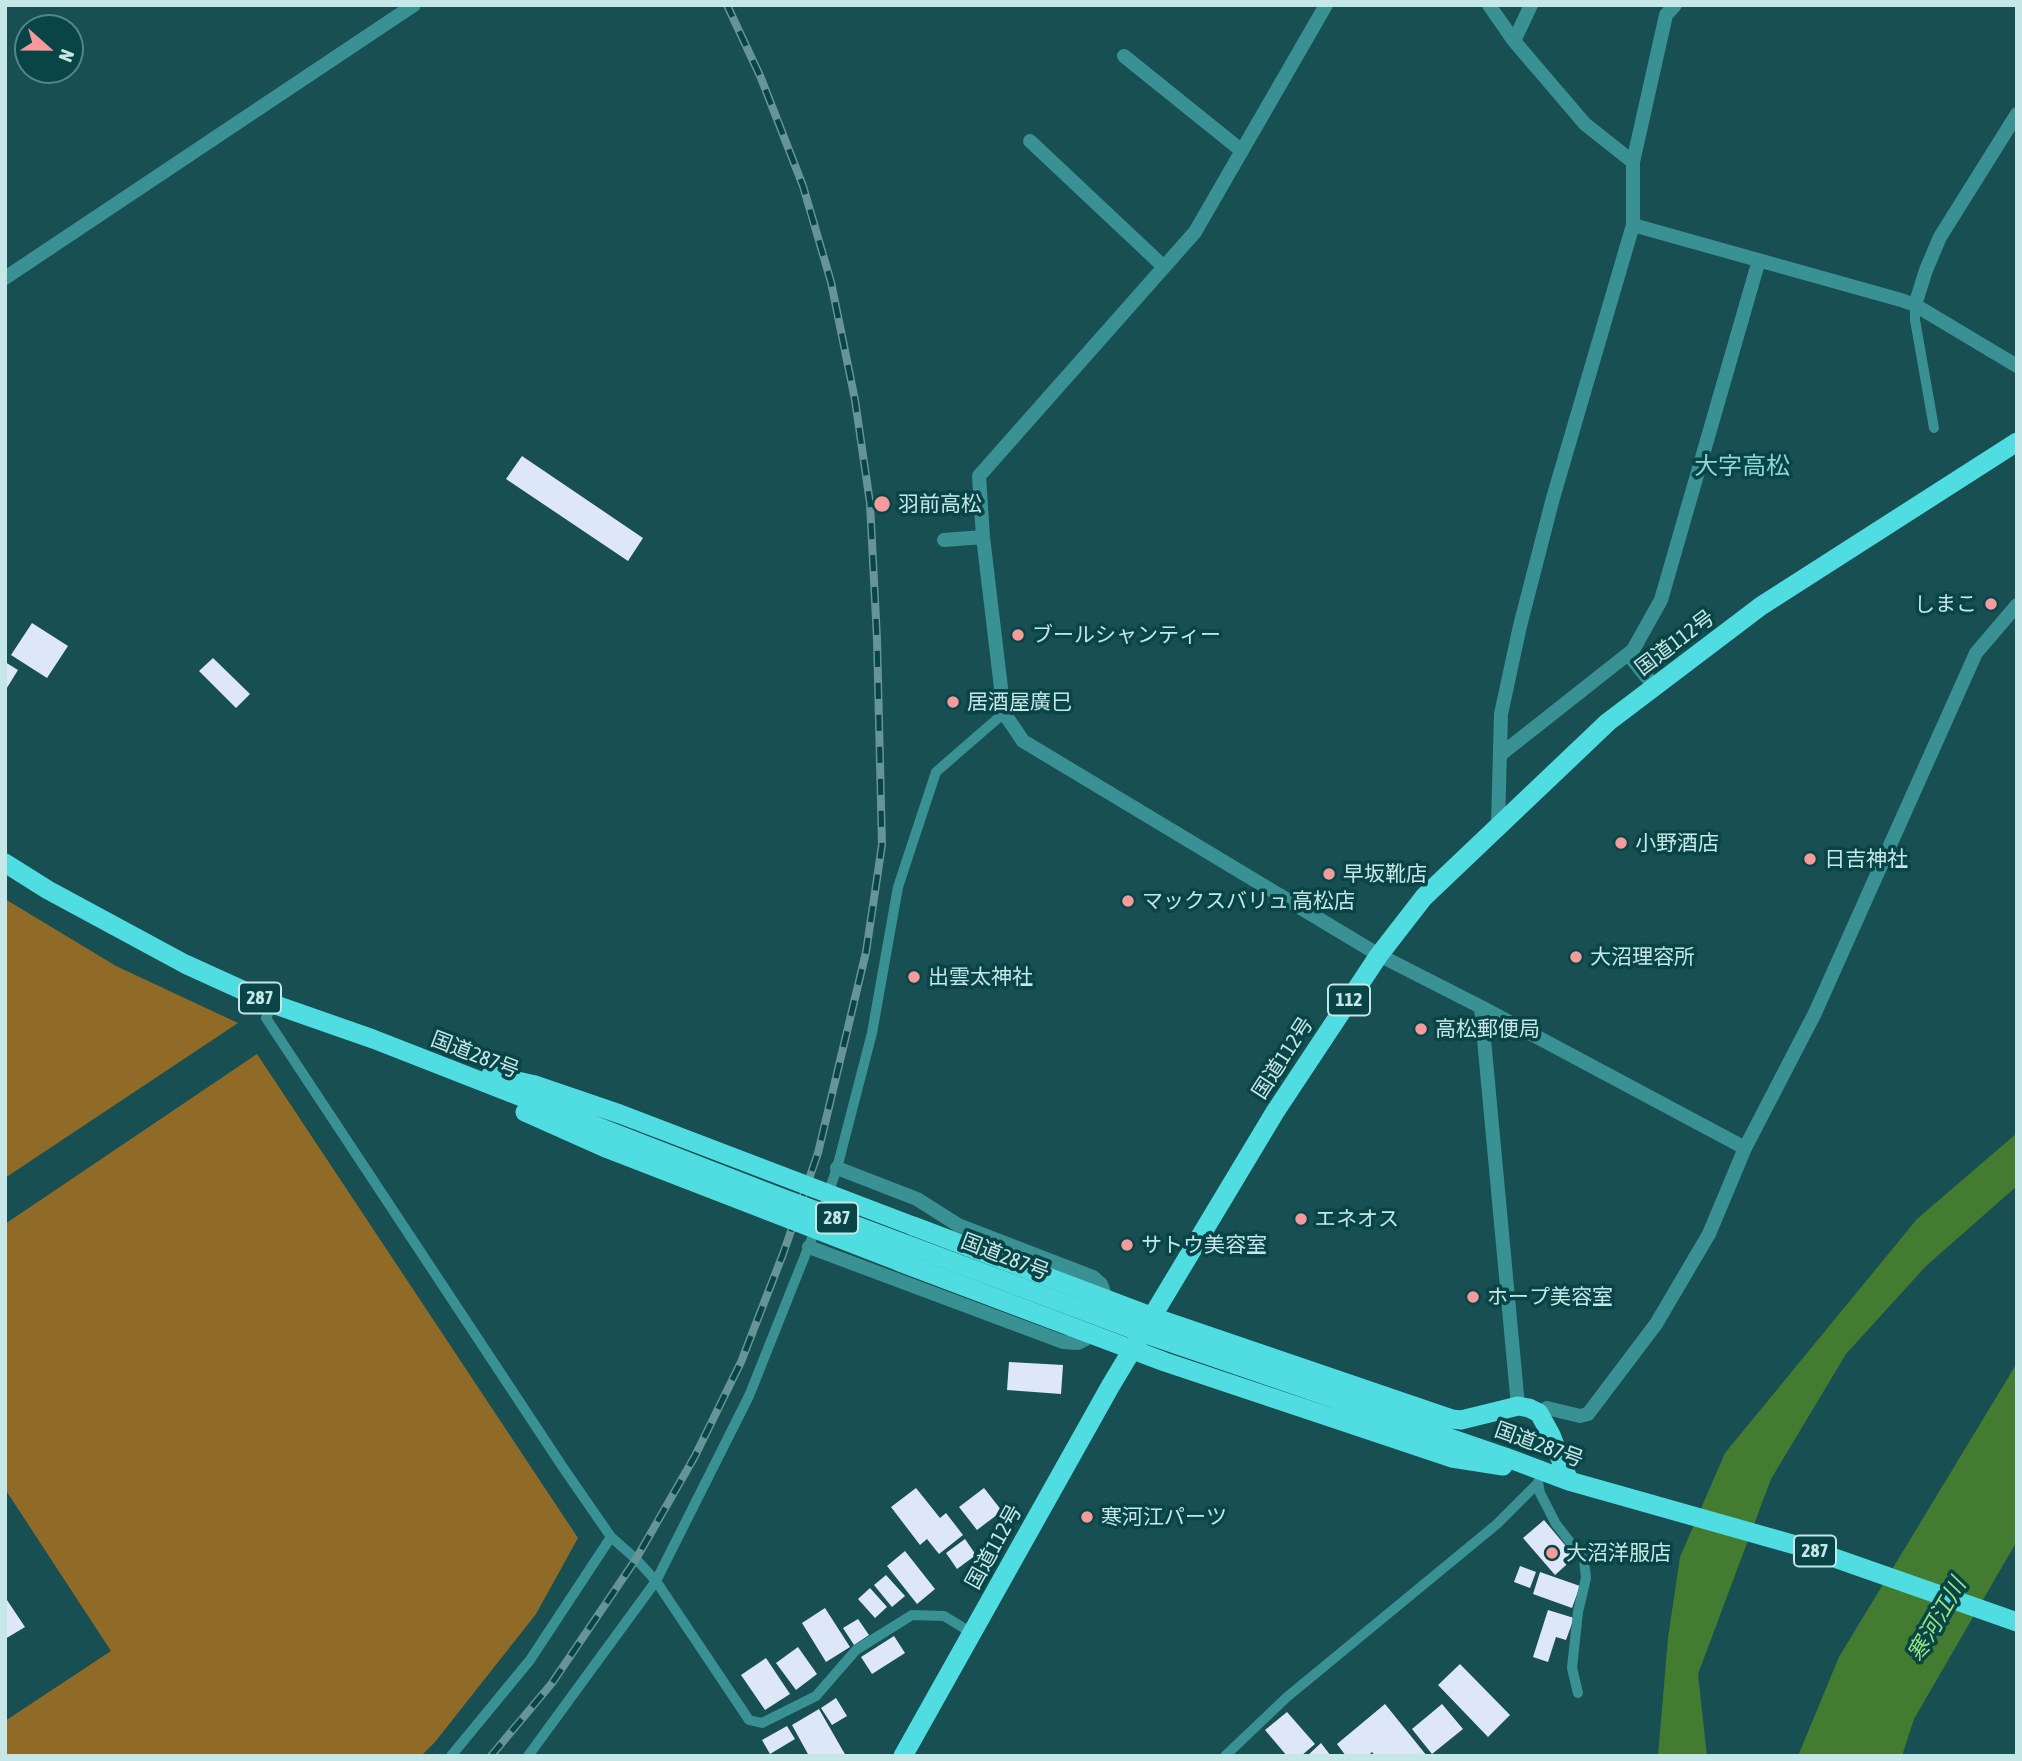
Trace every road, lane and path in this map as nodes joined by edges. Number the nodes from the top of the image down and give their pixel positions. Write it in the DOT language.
graph roads {
  1 [pos="414,5"];
  2 [pos="1326,5"];
  3 [pos="1489,5"];
  4 [pos="1531,5"];
  5 [pos="1675,5"];
  6 [pos="1514,41"];
  7 [pos="1124,56"];
  8 [pos="2017,114"];
  9 [pos="1030,141"];
  10 [pos="1241,151"];
  11 [pos="1633,162"];
  12 [pos="1633,225"];
  13 [pos="1759,260"];
  14 [pos="1164,267"];
  15 [pos="5,278"];
  16 [pos="1910,303"];
  17 [pos="2017,366"];
  18 [pos="1934,428"];
  19 [pos="2017,442"];
  20 [pos="983,537"];
  21 [pos="944,540"];
  22 [pos="2017,605"];
  23 [pos="1628,654"];
  24 [pos="1655,687"];
  25 [pos="1004,713"];
  26 [pos="1500,755"];
  27 [pos="1499,824"];
  28 [pos="5,863"];
  29 [pos="1379,955"];
  30 [pos="273,1004"];
  31 [pos="1480,1007"];
  32 [pos="530,1099"];
  33 [pos="1745,1148"];
  34 [pos="837,1168"];
  35 [pos="809,1247"];
  36 [pos="1106,1298"];
  37 [pos="1153,1317"];
  38 [pos="1093,1335"];
  39 [pos="1132,1350"];
  40 [pos="1518,1406"];
  41 [pos="1539,1413"];
  42 [pos="1540,1478"];
  43 [pos="1569,1481"];
  44 [pos="611,1537"];
  45 [pos="656,1581"];
  46 [pos="2017,1622"];
  47 [pos="972,1633"];
  48 [pos="1578,1693"];
  49 [pos="904,1755"];
  50 [pos="451,1756"];
  51 [pos="528,1756"];
  52 [pos="1226,1756"];
  1 -- 15 [label="street"];
  2 -- 10 [label="street"];
  3 -- 6 [label="street"];
  4 -- 6 [label="street"];
  5 -- 11 [label="street"];
  6 -- 11 [label="street"];
  7 -- 10 [label="street"];
  8 -- 16 [label="street"];
  9 -- 14 [label="street"];
  10 -- 14 [label="street"];
  11 -- 12 [label="street"];
  12 -- 13 [label="street"];
  12 -- 26 [label="street"];
  13 -- 16 [label="street"];
  13 -- 23 [label="street"];
  14 -- 20 [label="street"];
  16 -- 17 [label="street"];
  16 -- 18 [label="lane"];
  19 -- 24 [label="highway, 国道112号 / 112"];
  20 -- 21 [label="street"];
  20 -- 25 [label="street"];
  22 -- 33 [label="street"];
  23 -- 24 [label="street"];
  23 -- 26 [label="street"];
  24 -- 27 [label="highway, 国道112号 / 112"];
  25 -- 29 [label="street"];
  25 -- 34 [label="lane"];
  26 -- 27 [label="street"];
  27 -- 29 [label="highway, 国道112号 / 112"];
  28 -- 30 [label="highway, 国道287号 / 287"];
  29 -- 31 [label="street"];
  29 -- 37 [label="highway, 国道112号 / 112"];
  30 -- 32 [label="highway, 国道287号 / 287"];
  30 -- 44 [label="lane"];
  31 -- 33 [label="street"];
  31 -- 40 [label="street"];
  32 -- 36 [label="highway, 287, bridge"];
  32 -- 38 [label="highway, 287, bridge"];
  32 -- 42 [label="highway, 国道287号 / 287, bridge"];
  33 -- 41 [label="street"];
  34 -- 35 [label="lane"];
  34 -- 36 [label="street"];
  35 -- 38 [label="street"];
  35 -- 45 [label="lane"];
  36 -- 37 [label="highway, 287"];
  37 -- 39 [label="highway, 国道112号 / 112"];
  37 -- 40 [label="highway, 287"];
  38 -- 39 [label="highway, 287"];
  39 -- 42 [label="highway, 287"];
  39 -- 47 [label="highway, 国道112号 / 112"];
  40 -- 41 [label="highway"];
  41 -- 43 [label="highway"];
  42 -- 43 [label="highway, 国道287号 / 287"];
  42 -- 48 [label="lane"];
  42 -- 52 [label="lane"];
  43 -- 46 [label="highway, 国道287号 / 287"];
  44 -- 45 [label="lane"];
  44 -- 50 [label="lane"];
  45 -- 47 [label="lane"];
  45 -- 51 [label="lane"];
  47 -- 49 [label="highway, 国道112号 / 112"];
}
